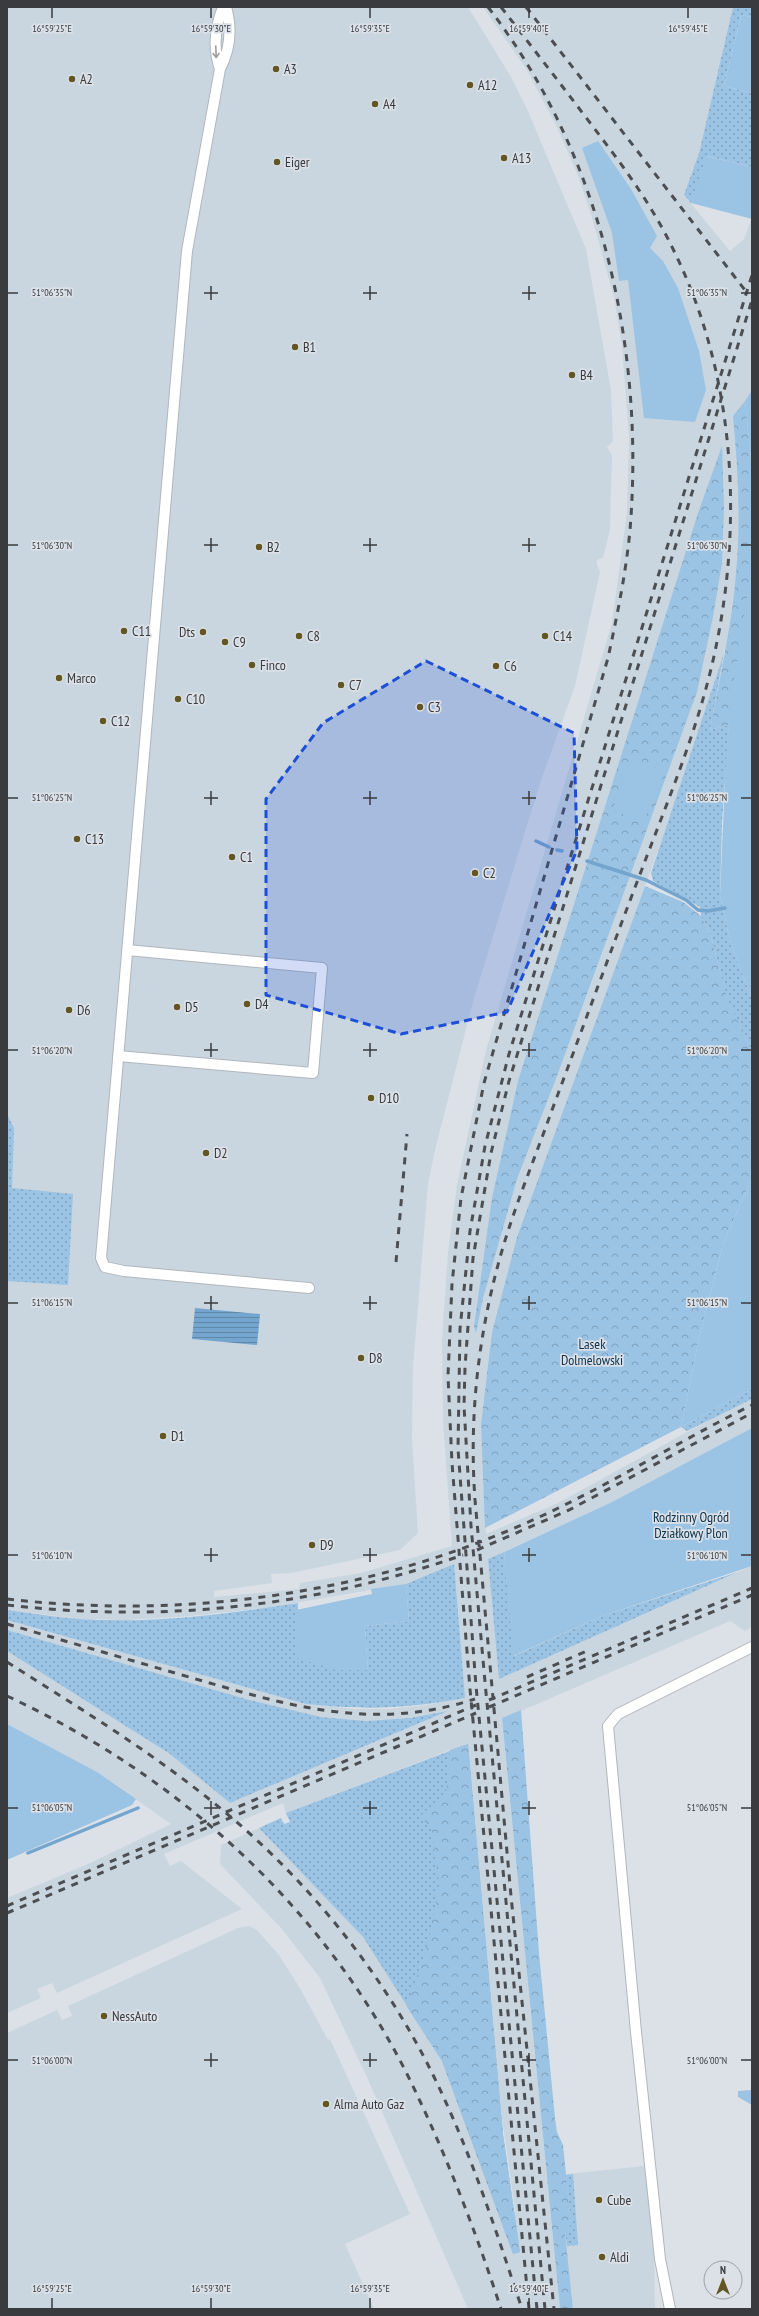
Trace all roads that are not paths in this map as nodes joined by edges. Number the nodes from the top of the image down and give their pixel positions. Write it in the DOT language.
graph roads {
  1 [pos="223,7"];
  2 [pos="226,7"];
  3 [pos="220,69"];
  4 [pos="127,950"];
  5 [pos="118,1056"];
  6 [pos="309,1288"];
  7 [pos="752,1647"];
  8 [pos="670,2309"];
  1 -- 3 [label="street, one-way"];
  2 -- 3 [label="street"];
  3 -- 4 [label="street"];
  4 -- 5 [label="street"];
  4 -- 5 [label="street"];
  5 -- 6 [label="street"];
  7 -- 8 [label="street"];
}
